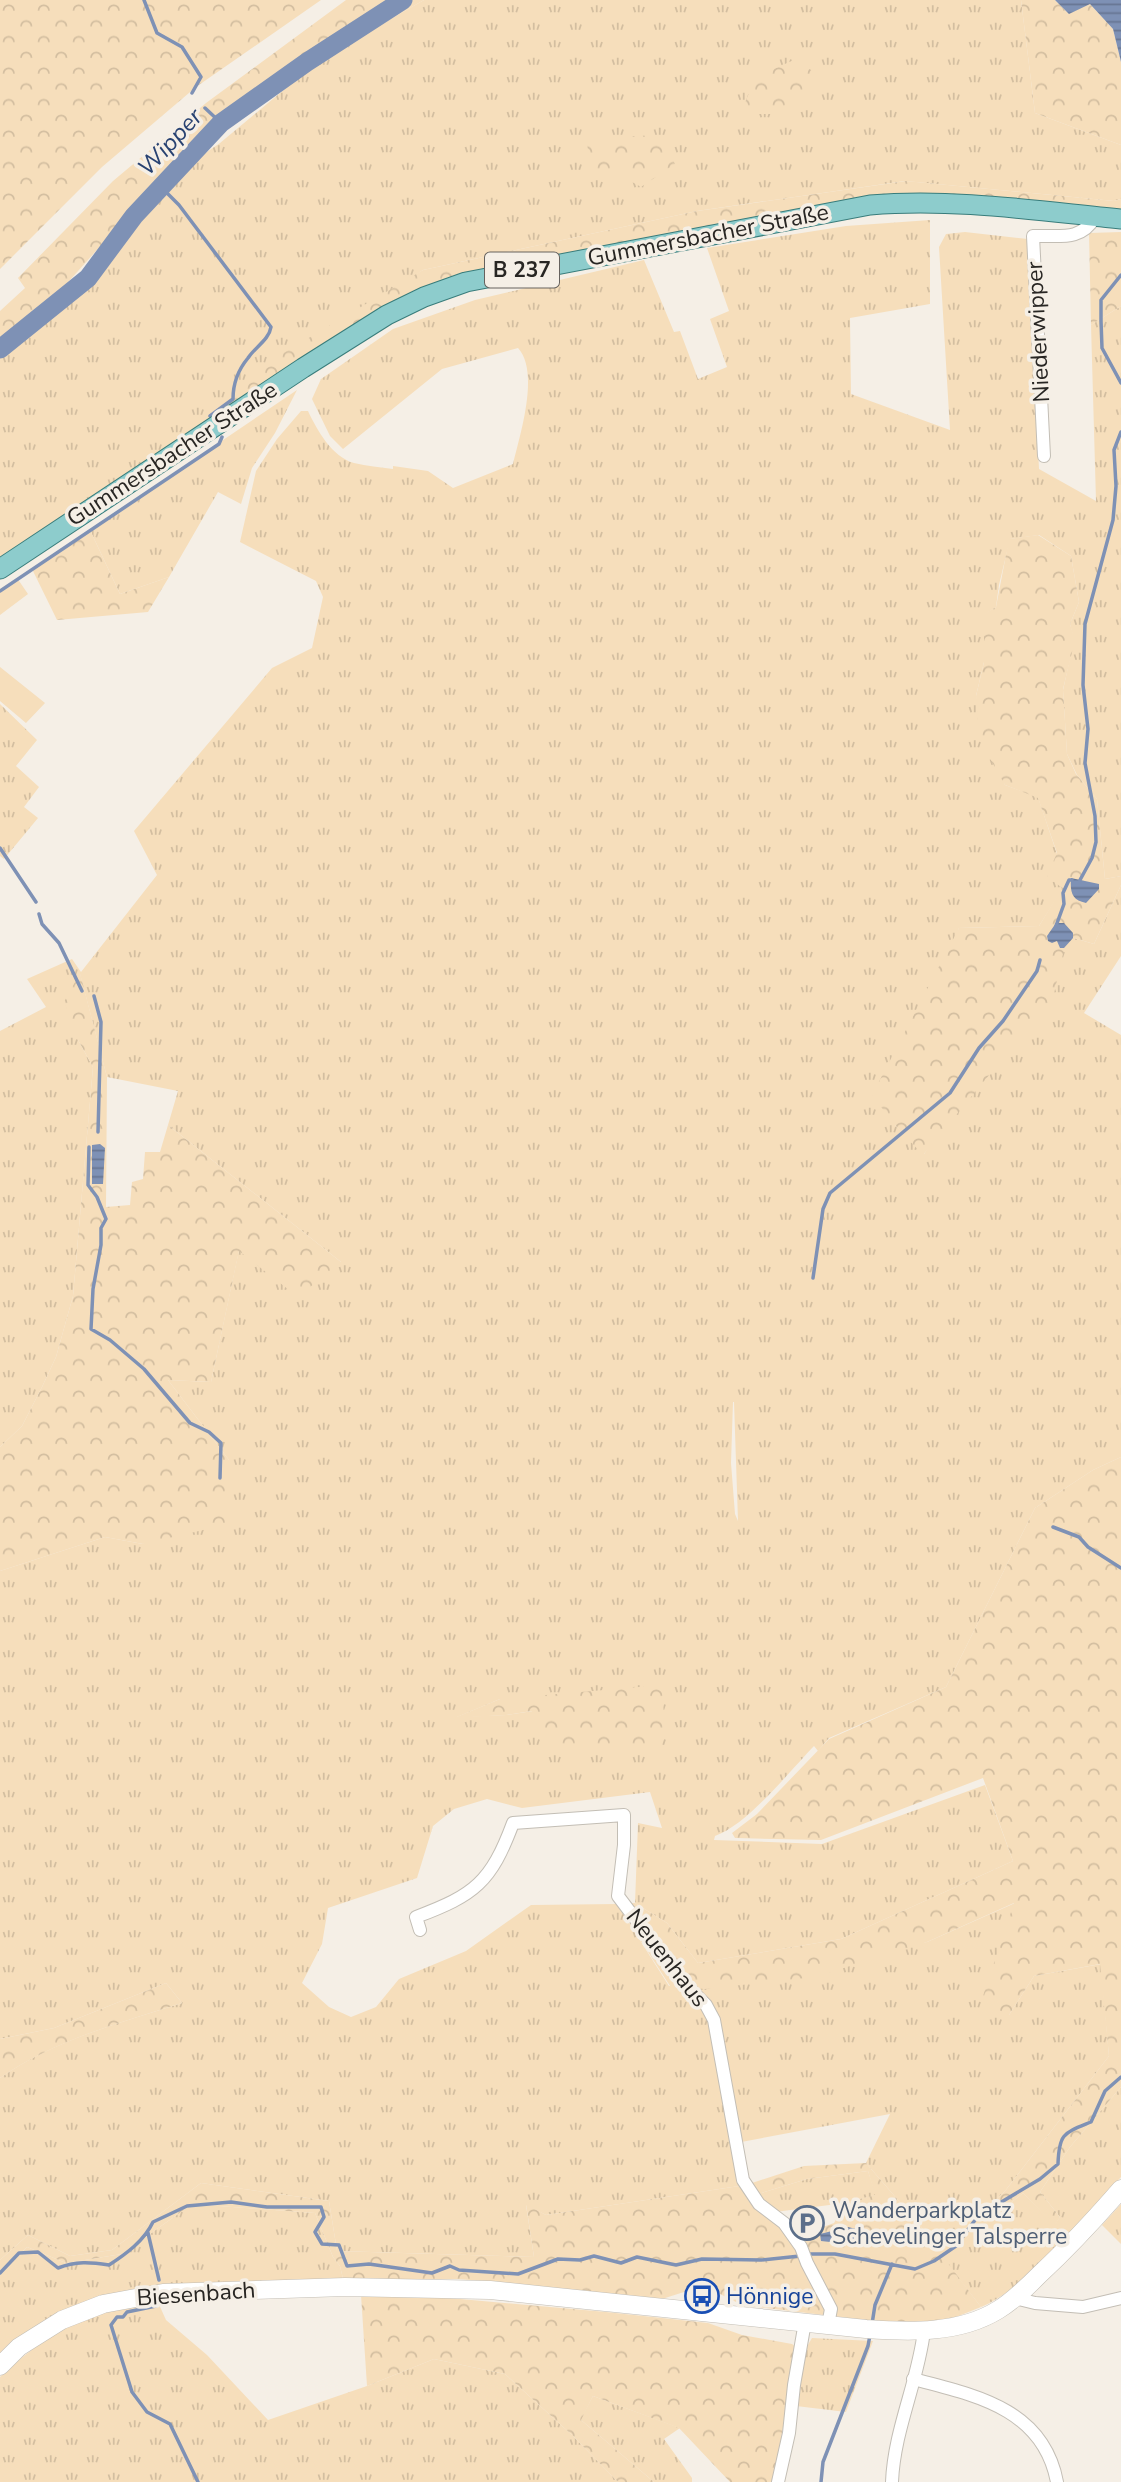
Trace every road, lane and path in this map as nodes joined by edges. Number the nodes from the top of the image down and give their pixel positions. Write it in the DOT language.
graph roads {
  1 [pos="1095,217"];
  2 [pos="1121,219"];
  3 [pos="1044,456"];
  4 [pos="0,569"];
  5 [pos="420,1930"];
  6 [pos="1121,2189"];
  7 [pos="1015,2298"];
  8 [pos="1121,2298"];
  9 [pos="805,2322"];
  10 [pos="828,2325"];
  11 [pos="924,2331"];
  12 [pos="0,2366"];
  13 [pos="912,2379"];
  14 [pos="789,2433"];
  15 [pos="778,2482"];
  16 [pos="787,2482"];
  17 [pos="892,2482"];
  18 [pos="1057,2482"];
  1 -- 2 [label="main road, Gummersbacher Straße / B 237"];
  1 -- 3 [label="street, Niederwipper"];
  1 -- 4 [label="main road, Gummersbacher Straße / B 237"];
  5 -- 10 [label="street, Neuenhaus"];
  6 -- 7 [label="main road, Biesenbach"];
  7 -- 8 [label="street"];
  7 -- 11 [label="main road, Biesenbach"];
  9 -- 10 [label="main road, Biesenbach"];
  9 -- 12 [label="main road, Biesenbach"];
  9 -- 14 [label="street"];
  10 -- 11 [label="main road, Biesenbach"];
  11 -- 13 [label="street"];
  13 -- 17 [label="street"];
  13 -- 18 [label="street"];
  14 -- 15 [label="street"];
  14 -- 16 [label="street"];
}
